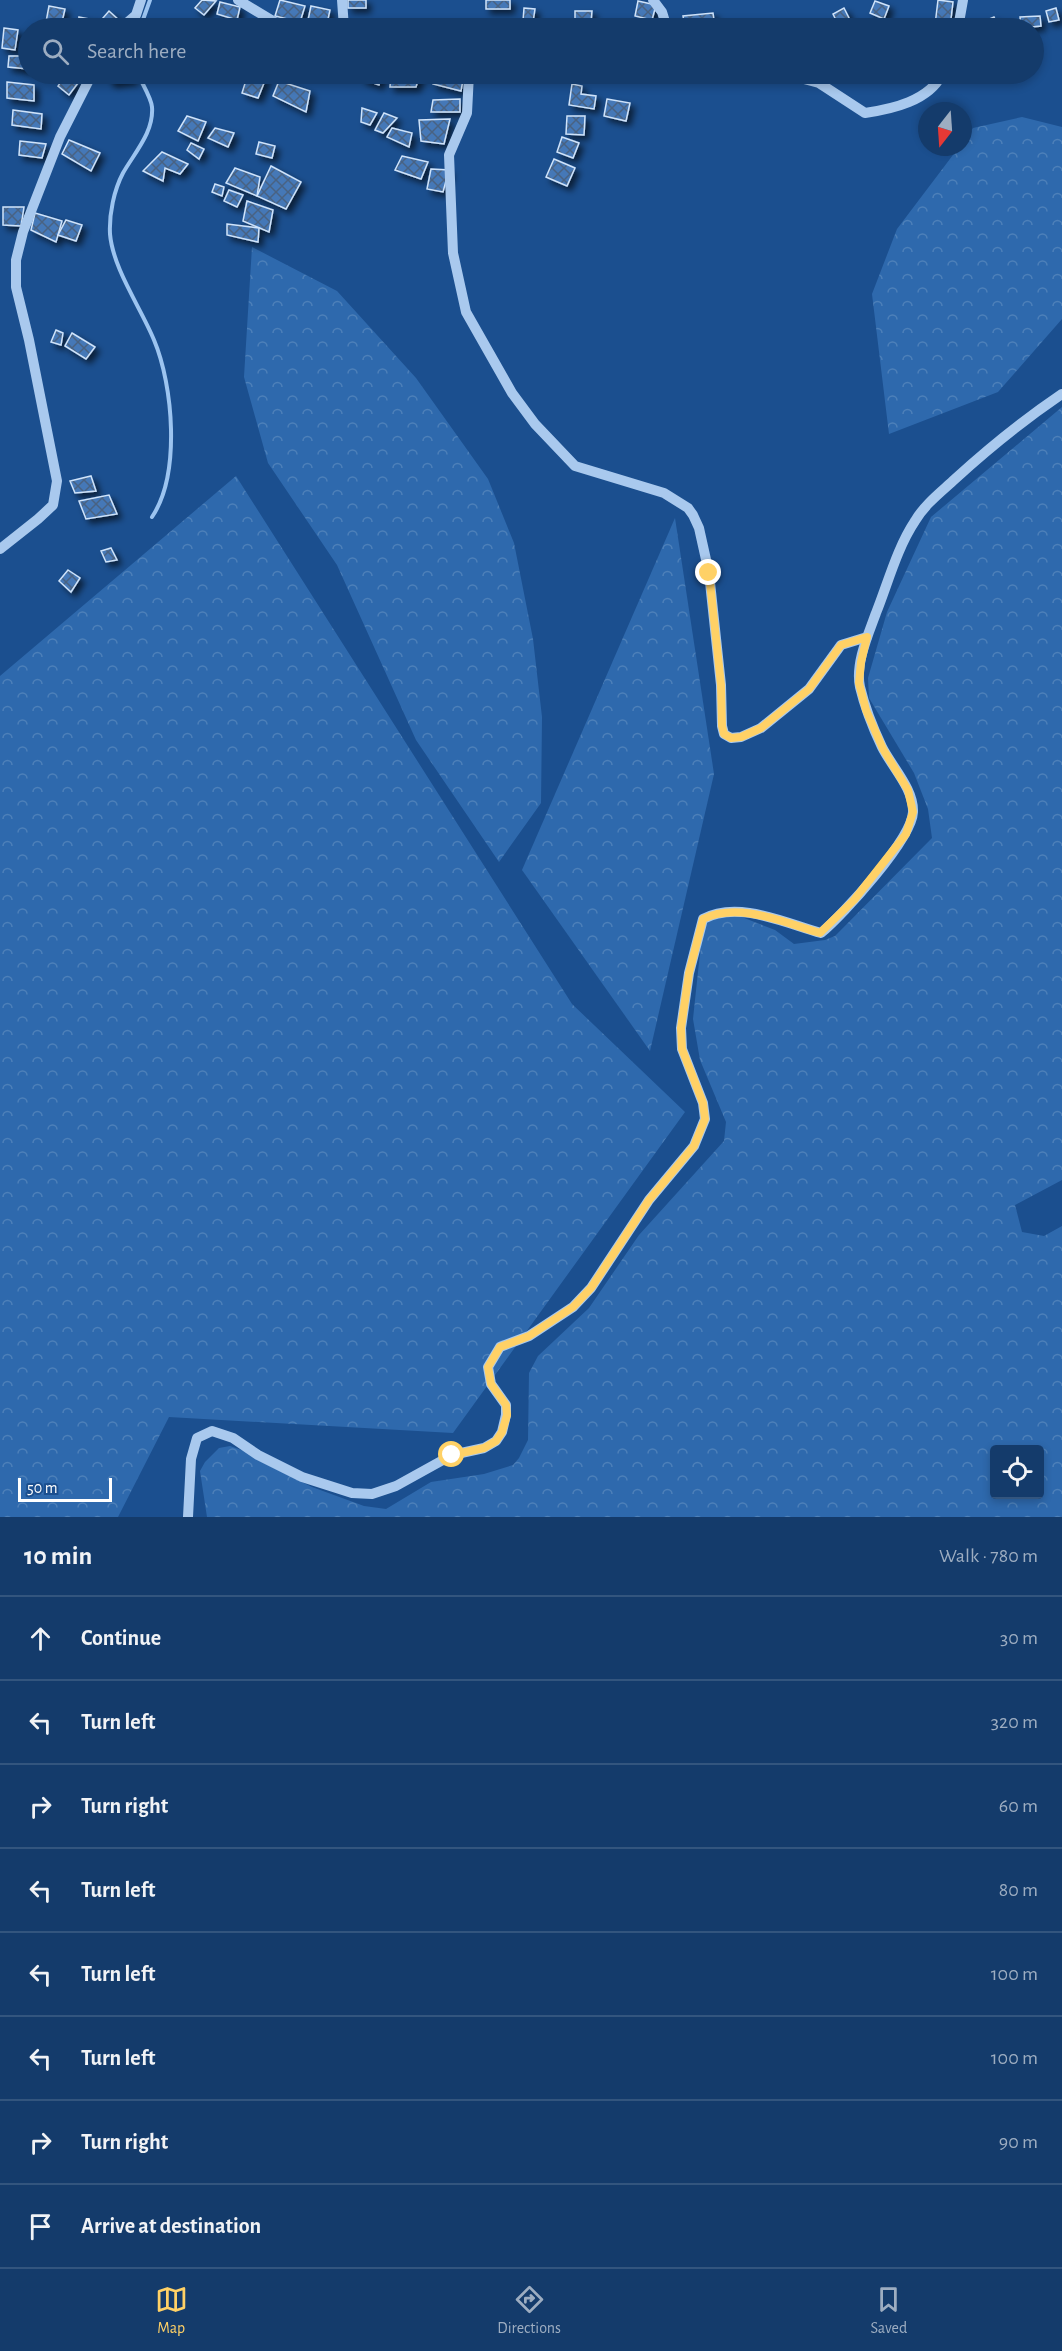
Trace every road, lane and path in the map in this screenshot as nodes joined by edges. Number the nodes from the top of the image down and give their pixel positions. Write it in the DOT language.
graph roads {
  1 [pos="141,0"];
  2 [pos="238,0"];
  3 [pos="342,0"];
  4 [pos="653,0"];
  5 [pos="963,0"];
  6 [pos="133,18"];
  7 [pos="268,18"];
  8 [pos="343,18"];
  9 [pos="664,18"];
  10 [pos="959,18"];
  11 [pos="87,84"];
  12 [pos="468,84"];
  13 [pos="821,84"];
  14 [pos="934,84"];
  15 [pos="1062,394"];
  16 [pos="0,549"];
  17 [pos="867,637"];
  18 [pos="188,1517"];
  1 -- 6 [label="street"];
  2 -- 7 [label="street"];
  3 -- 8 [label="street"];
  4 -- 9 [label="street"];
  5 -- 10 [label="street"];
  11 -- 16 [label="street"];
  12 -- 17 [label="street"];
  13 -- 14 [label="street"];
  15 -- 17 [label="street"];
  17 -- 18 [label="street"];
}
